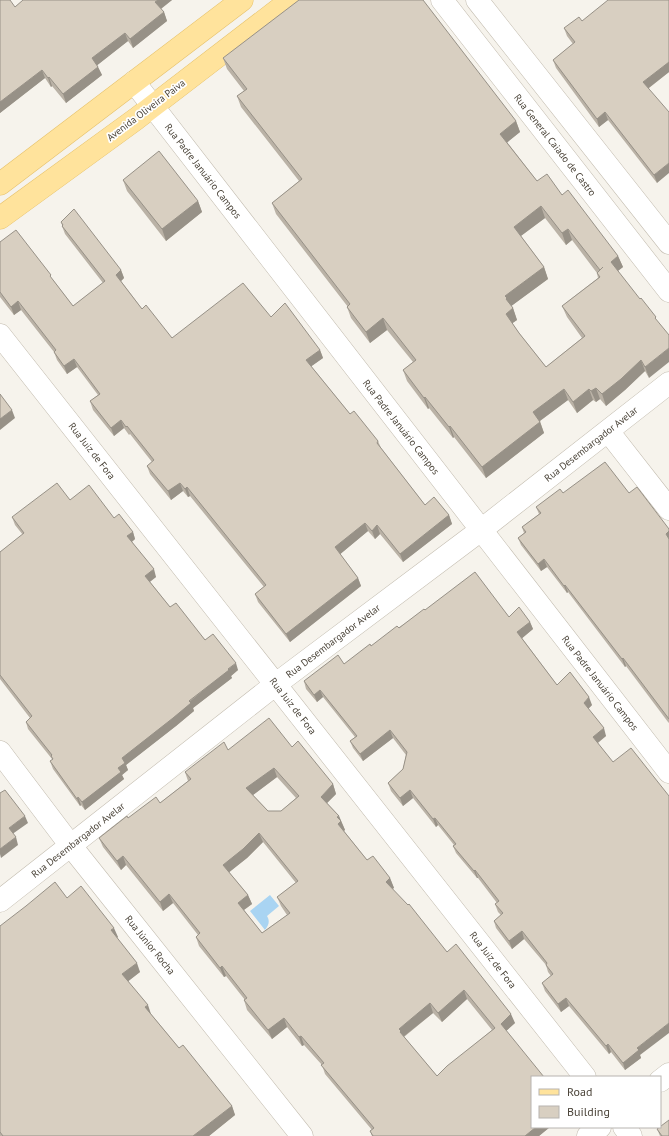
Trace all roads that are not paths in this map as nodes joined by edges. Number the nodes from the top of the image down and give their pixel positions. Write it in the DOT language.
graph roads {
  1 [pos="242,0"];
  2 [pos="291,0"];
  3 [pos="442,0"];
  4 [pos="477,0"];
  5 [pos="134,82"];
  6 [pos="152,106"];
  7 [pos="0,184"];
  8 [pos="0,218"];
  9 [pos="669,243"];
  10 [pos="669,291"];
  11 [pos="0,335"];
  12 [pos="669,383"];
  13 [pos="608,431"];
  14 [pos="669,509"];
  15 [pos="481,530"];
  16 [pos="276,684"];
  17 [pos="0,752"];
  18 [pos="669,772"];
  19 [pos="71,846"];
  20 [pos="0,901"];
  21 [pos="669,1074"];
  22 [pos="584,1076"];
  23 [pos="661,1080"];
  24 [pos="599,1128"];
  25 [pos="302,1136"];
  26 [pos="588,1136"];
  1 -- 5 [label="main road"];
  2 -- 6 [label="main road, Avenida Oliveira Paiva"];
  3 -- 10 [label="street, Rua General Caiado de Castro"];
  4 -- 9 [label="street"];
  5 -- 6 [label="street, Rua Padre Januário Campos"];
  5 -- 7 [label="main road"];
  6 -- 8 [label="main road, Avenida Oliveira Paiva"];
  6 -- 15 [label="street, Rua Padre Januário Campos"];
  11 -- 16 [label="street, Rua Juiz de Fora"];
  12 -- 13 [label="street, Rua Desembargador Avelar"];
  13 -- 14 [label="street"];
  13 -- 15 [label="street, Rua Desembargador Avelar"];
  15 -- 16 [label="street, Rua Desembargador Avelar"];
  15 -- 18 [label="street, Rua Padre Januário Campos"];
  16 -- 19 [label="street, Rua Desembargador Avelar"];
  16 -- 22 [label="street, Rua Juiz de Fora"];
  17 -- 19 [label="street, Rua Júnior Rocha"];
  19 -- 20 [label="street, Rua Desembargador Avelar"];
  19 -- 25 [label="street, Rua Júnior Rocha"];
  21 -- 23 [label="street"];
  24 -- 26 [label="street"];
}
